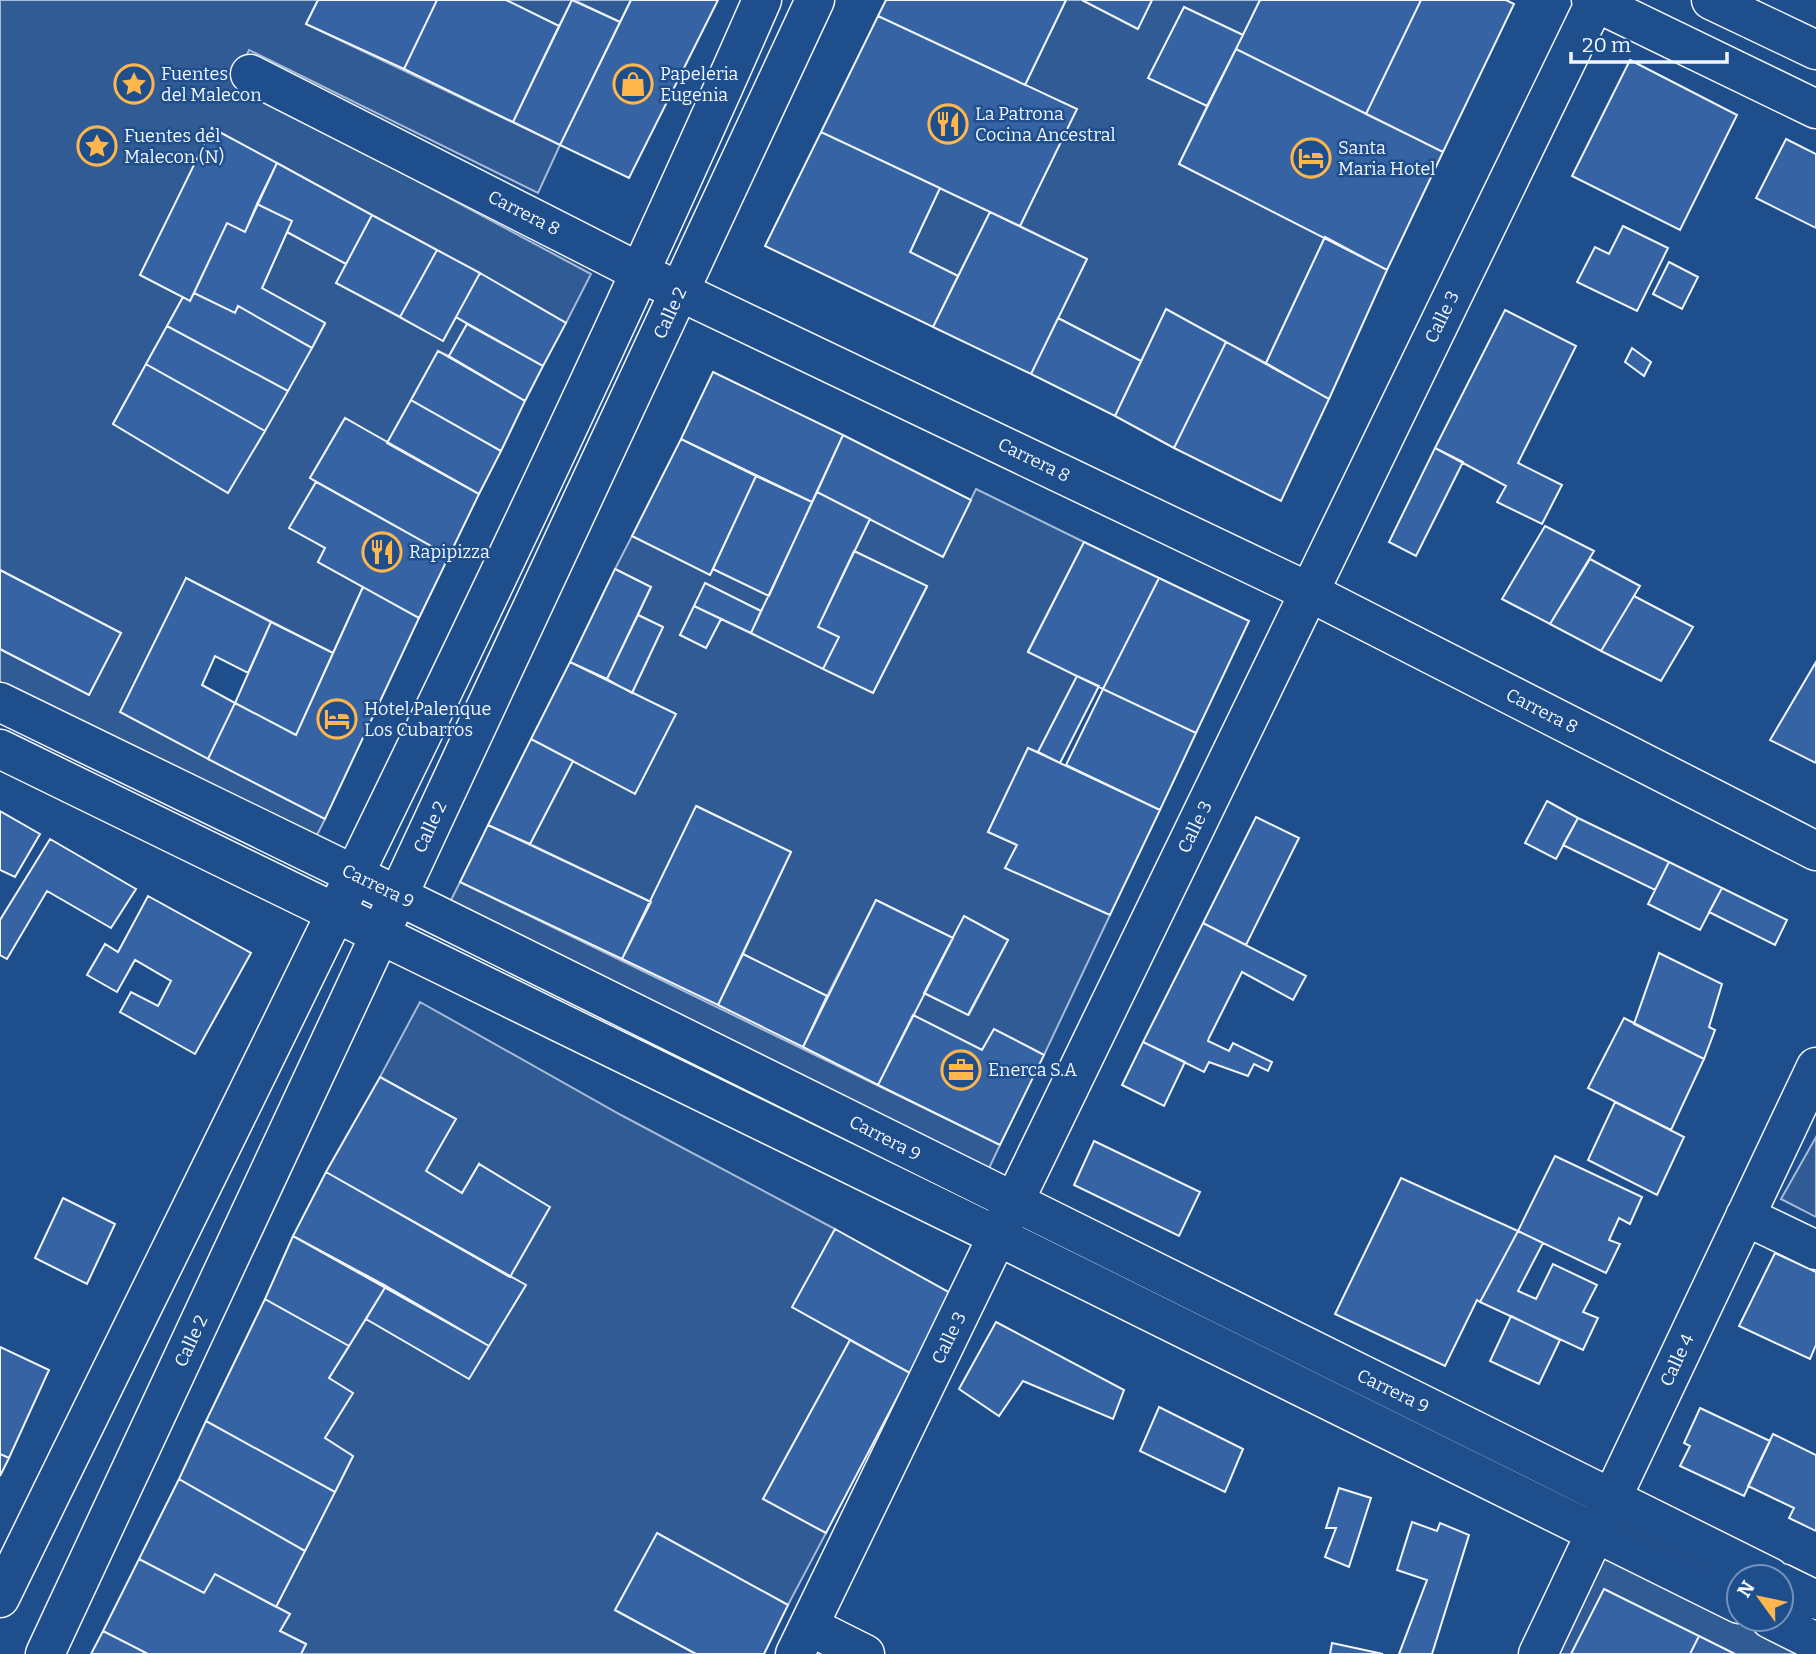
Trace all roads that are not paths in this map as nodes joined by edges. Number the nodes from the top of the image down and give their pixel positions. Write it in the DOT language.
graph roads {
  1 [pos="762,0"];
  2 [pos="816,0"];
  3 [pos="1711,0"];
  4 [pos="1594,1"];
  5 [pos="1816,50"];
  6 [pos="250,74"];
  7 [pos="1816,109"];
  8 [pos="641,273"];
  9 [pos="680,290"];
  10 [pos="1309,592"];
  11 [pos="0,702"];
  12 [pos="0,749"];
  13 [pos="1816,851"];
  14 [pos="355,875"];
  15 [pos="398,895"];
  16 [pos="335,911"];
  17 [pos="381,934"];
  18 [pos="1816,1067"];
  19 [pos="1014,1202"];
  20 [pos="1745,1216"];
  21 [pos="998,1236"];
  22 [pos="1816,1250"];
  23 [pos="1604,1517"];
  24 [pos="1731,1563"];
  25 [pos="1795,1590"];
  26 [pos="1725,1595"];
  27 [pos="0,1598"];
  28 [pos="1816,1600"];
  29 [pos="1795,1632"];
  30 [pos="802,1640"];
  31 [pos="1816,1642"];
  32 [pos="45,1654"];
  33 [pos="865,1654"];
  34 [pos="1538,1654"];
  1 -- 8 [label="street"];
  2 -- 9 [label="street, Calle 2"];
  3 -- 5 [label="street"];
  4 -- 7 [label="street"];
  4 -- 10 [label="street, Calle 3"];
  6 -- 8 [label="street, Carrera 8"];
  8 -- 9 [label="street, Carrera 8"];
  8 -- 14 [label="street"];
  9 -- 10 [label="street, Carrera 8"];
  9 -- 15 [label="street, Calle 2"];
  10 -- 13 [label="street, Carrera 8"];
  10 -- 19 [label="street, Calle 3"];
  11 -- 14 [label="street, Carrera 9"];
  12 -- 16 [label="street, Carrera 9"];
  14 -- 15 [label="street, Carrera 9"];
  14 -- 16 [label="street"];
  15 -- 17 [label="street, Calle 2"];
  15 -- 19 [label="street, Carrera 9"];
  16 -- 17 [label="street, Carrera 9"];
  16 -- 27 [label="street"];
  17 -- 21 [label="street, Carrera 9"];
  17 -- 32 [label="street, Calle 2"];
  18 -- 20 [label="street, Calle 4"];
  19 -- 21 [label="street, Calle 3"];
  19 -- 23 [label="street, Carrera 9"];
  20 -- 22 [label="street"];
  20 -- 23 [label="street, Calle 4"];
  21 -- 23 [label="street, Carrera 9"];
  21 -- 30 [label="street, Calle 3"];
  23 -- 24 [label="street, Carrera 9"];
  23 -- 26 [label="street, Carrera 9"];
  23 -- 34 [label="street, Calle 4"];
  25 -- 28 [label="street"];
  29 -- 31 [label="street"];
  30 -- 33 [label="street"];
}
